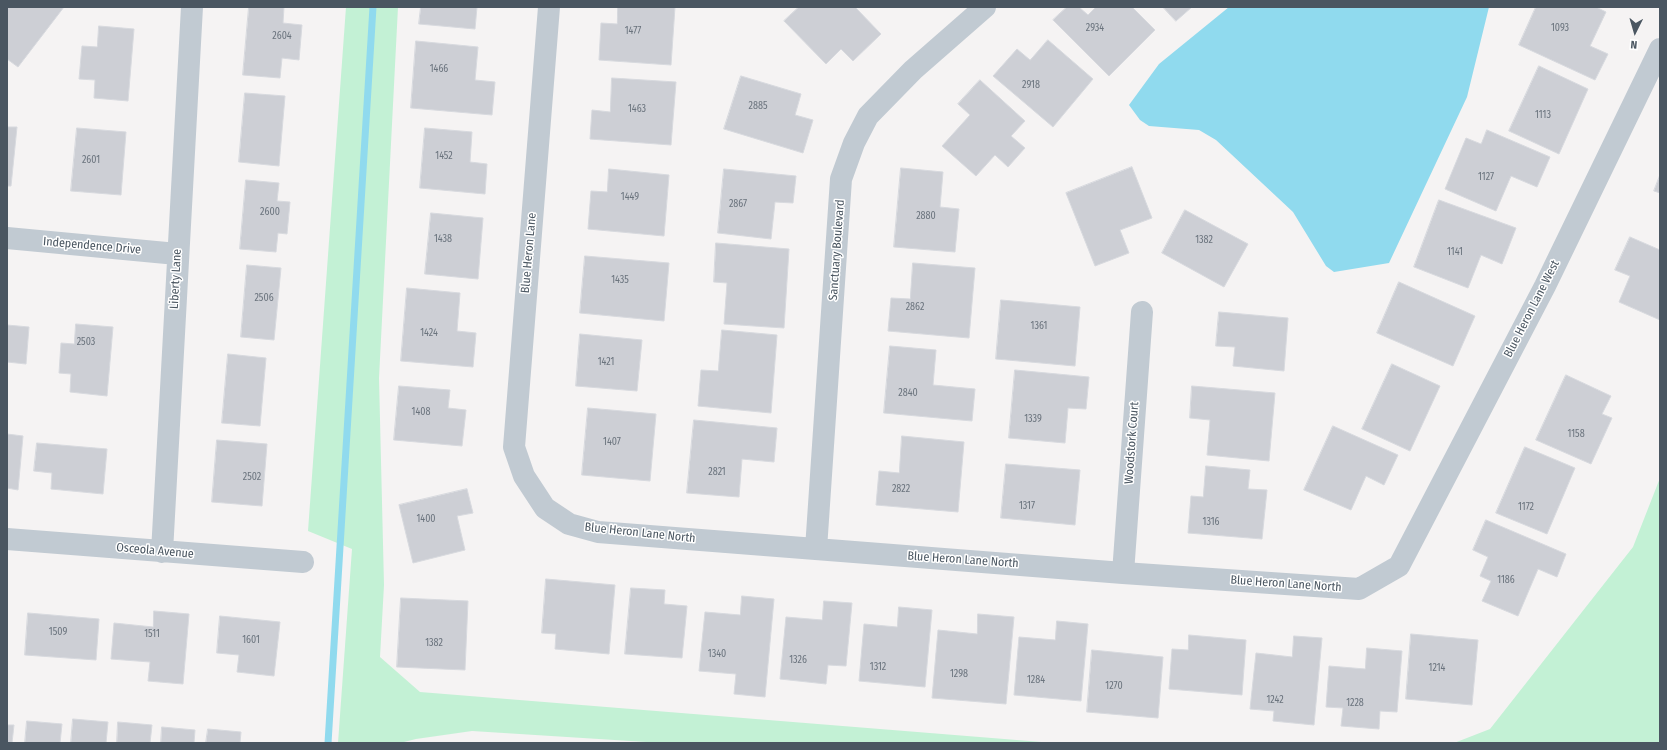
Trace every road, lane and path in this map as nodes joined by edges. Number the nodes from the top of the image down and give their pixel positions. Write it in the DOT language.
graph roads {
  1 [pos="192,7"];
  2 [pos="549,7"];
  3 [pos="985,7"];
  4 [pos="1660,49"];
  5 [pos="7,238"];
  6 [pos="177,254"];
  7 [pos="1142,312"];
  8 [pos="536,494"];
  9 [pos="7,539"];
  10 [pos="816,549"];
  11 [pos="162,552"];
  12 [pos="303,562"];
  13 [pos="1399,566"];
  14 [pos="1123,573"];
  1 -- 6 [label="street, Liberty Lane"];
  2 -- 8 [label="street, Blue Heron Lane"];
  3 -- 10 [label="street, Sanctuary Boulevard"];
  4 -- 13 [label="street, Blue Heron Lane West"];
  5 -- 6 [label="street, Independence Drive"];
  6 -- 11 [label="street, Liberty Lane"];
  7 -- 14 [label="street, Woodstork Court"];
  8 -- 10 [label="street, Blue Heron Lane North"];
  9 -- 11 [label="street, Osceola Avenue"];
  10 -- 14 [label="street, Blue Heron Lane North"];
  11 -- 12 [label="street, Osceola Avenue"];
  13 -- 14 [label="street, Blue Heron Lane North"];
}
